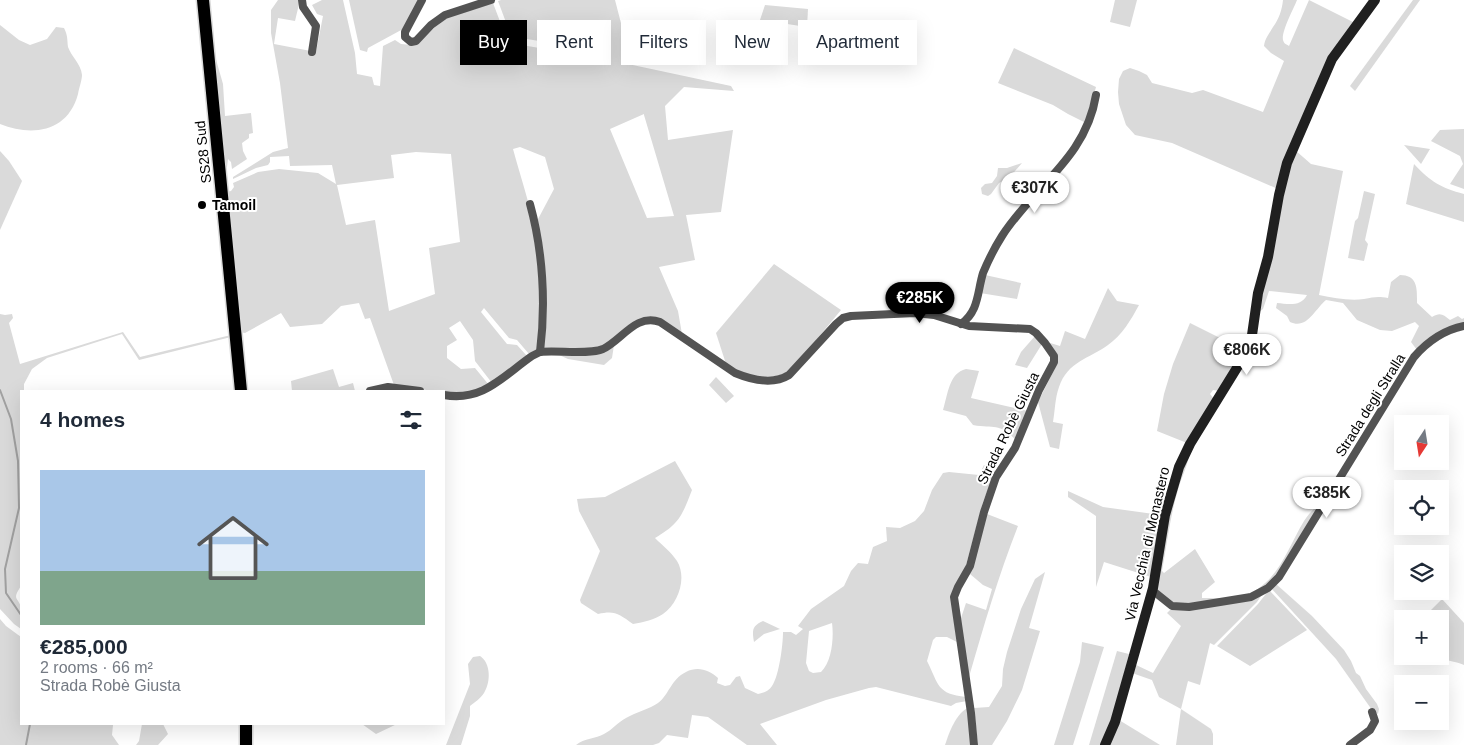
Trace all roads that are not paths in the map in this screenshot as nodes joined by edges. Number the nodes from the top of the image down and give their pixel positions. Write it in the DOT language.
graph roads {
  1 [pos="203,0"];
  2 [pos="302,0"];
  3 [pos="422,0"];
  4 [pos="491,0"];
  5 [pos="1375,0"];
  6 [pos="312,52"];
  7 [pos="1096,95"];
  8 [pos="530,204"];
  9 [pos="961,324"];
  10 [pos="1464,326"];
  11 [pos="540,352"];
  12 [pos="241,390"];
  13 [pos="374,390"];
  14 [pos="412,390"];
  15 [pos="445,396"];
  16 [pos="1152,590"];
  17 [pos="1372,712"];
  18 [pos="246,725"];
  19 [pos="246,745"];
  20 [pos="974,745"];
  21 [pos="1105,745"];
  22 [pos="1350,745"];
  1 -- 12 [label="main road, SS28 Sud"];
  2 -- 6 [label="street"];
  3 -- 4 [label="street"];
  5 -- 16 [label="street, Via Vecchia di Monastero"];
  7 -- 9 [label="street"];
  8 -- 11 [label="street"];
  9 -- 11 [label="street, Strada Robè Giusta"];
  9 -- 20 [label="street, Strada Robè Giusta"];
  10 -- 16 [label="street, Strada degli Stralla"];
  11 -- 15 [label="street, Strada Robè Giusta"];
  13 -- 14 [label="street"];
  16 -- 21 [label="street, Via Vecchia di Monastero"];
  17 -- 22 [label="street"];
  18 -- 19 [label="main road"];
}
